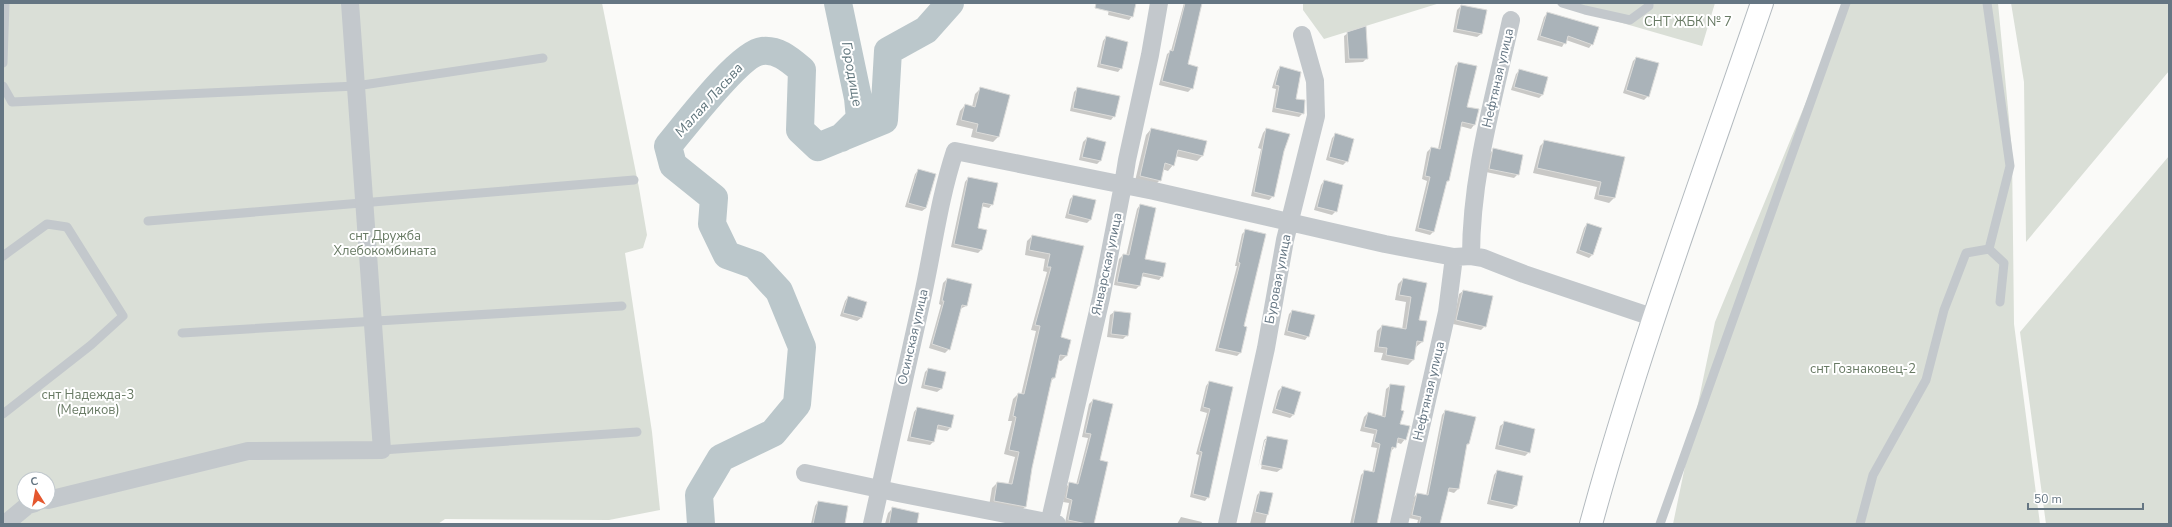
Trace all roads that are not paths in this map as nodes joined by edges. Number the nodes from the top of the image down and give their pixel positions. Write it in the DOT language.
graph roads {
  1 [pos="5,3"];
  2 [pos="350,3"];
  3 [pos="1159,3"];
  4 [pos="1562,3"];
  5 [pos="1650,3"];
  6 [pos="1762,3"];
  7 [pos="1846,3"];
  8 [pos="1987,3"];
  9 [pos="1511,20"];
  10 [pos="1302,35"];
  11 [pos="543,58"];
  12 [pos="3,63"];
  13 [pos="3,86"];
  14 [pos="356,86"];
  15 [pos="634,180"];
  16 [pos="1123,185"];
  17 [pos="364,202"];
  18 [pos="148,221"];
  19 [pos="1290,222"];
  20 [pos="1989,249"];
  21 [pos="3,256"];
  22 [pos="1463,257"];
  23 [pos="2000,302"];
  24 [pos="622,306"];
  25 [pos="1655,318"];
  26 [pos="373,322"];
  27 [pos="182,333"];
  28 [pos="3,414"];
  29 [pos="637,432"];
  30 [pos="382,450"];
  31 [pos="805,473"];
  32 [pos="880,490"];
  33 [pos="56,498"];
  34 [pos="19,511"];
  35 [pos="4,522"];
  36 [pos="1052,523"];
  37 [pos="872,524"];
  38 [pos="1228,524"];
  39 [pos="1399,524"];
  40 [pos="1591,524"];
  41 [pos="1660,524"];
  42 [pos="1860,524"];
  1 -- 12 [label="lane"];
  2 -- 14 [label="street"];
  3 -- 16 [label="street, Январская улица"];
  4 -- 5 [label="lane"];
  6 -- 25 [label="main road"];
  7 -- 41 [label="lane"];
  8 -- 20 [label="lane"];
  9 -- 22 [label="street, Нефтяная улица"];
  10 -- 19 [label="street, Буровая улица"];
  11 -- 14 [label="lane"];
  13 -- 14 [label="lane"];
  14 -- 17 [label="street"];
  15 -- 17 [label="lane"];
  16 -- 19 [label="street"];
  16 -- 32 [label="street, Осинская улица"];
  16 -- 36 [label="street, Январская улица"];
  17 -- 18 [label="lane"];
  17 -- 26 [label="street"];
  19 -- 22 [label="street"];
  19 -- 38 [label="street, Буровая улица"];
  20 -- 23 [label="lane"];
  20 -- 42 [label="lane"];
  21 -- 28 [label="lane"];
  22 -- 25 [label="street"];
  22 -- 39 [label="street, Нефтяная улица"];
  24 -- 26 [label="lane"];
  25 -- 40 [label="main road"];
  26 -- 27 [label="lane"];
  26 -- 30 [label="street"];
  29 -- 30 [label="lane"];
  30 -- 33 [label="street"];
  31 -- 32 [label="street"];
  32 -- 36 [label="street"];
  32 -- 37 [label="street, Осинская улица"];
  34 -- 35 [label="street"];
}
